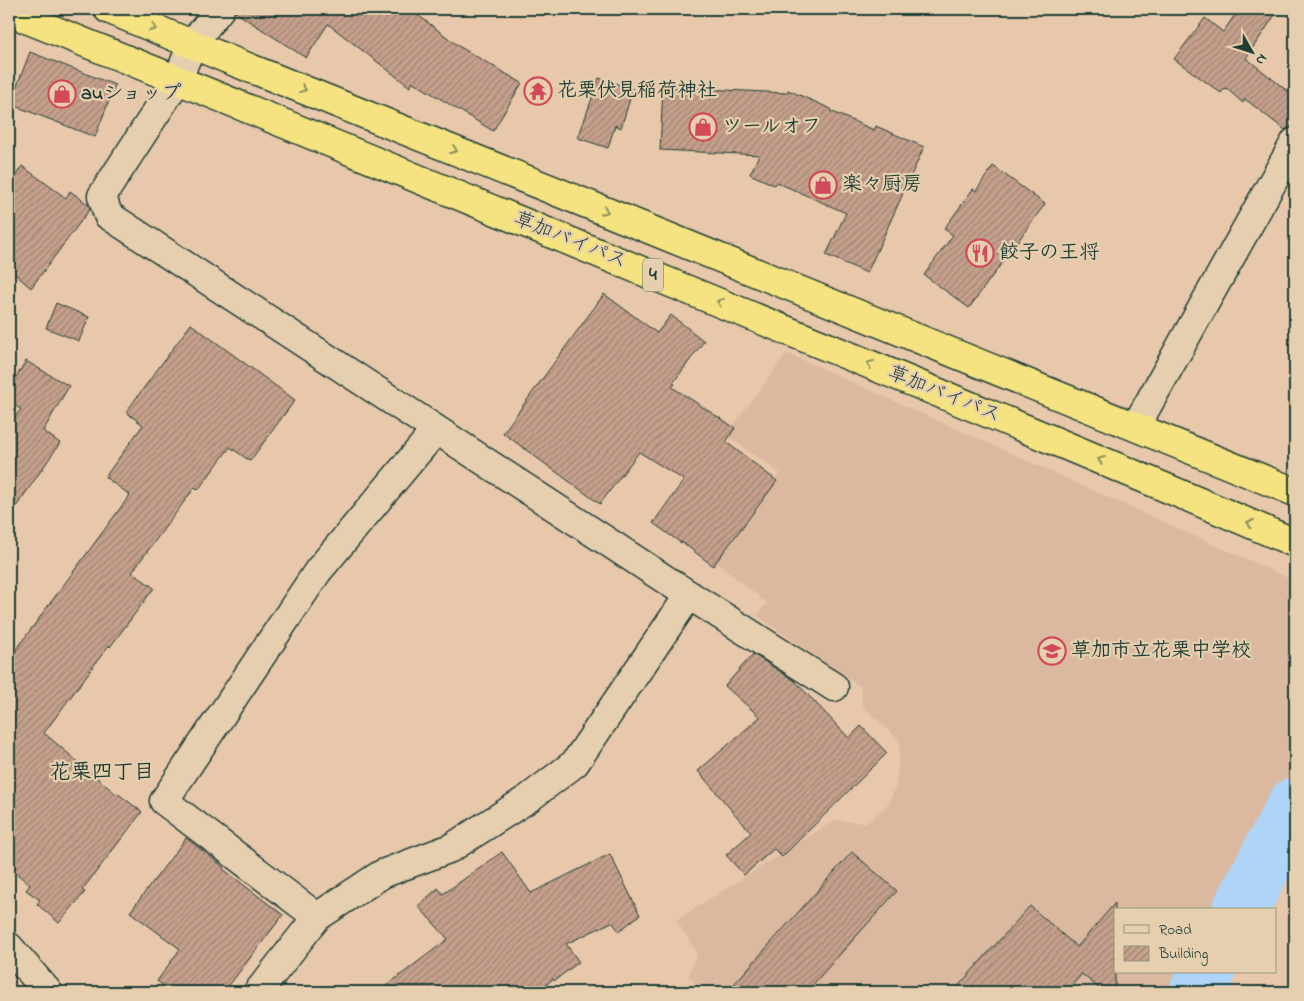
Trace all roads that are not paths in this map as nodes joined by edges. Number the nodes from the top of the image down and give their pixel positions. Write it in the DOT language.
graph roads {
  1 [pos="108,9"];
  2 [pos="220,9"];
  3 [pos="9,12"];
  4 [pos="192,44"];
  5 [pos="178,80"];
  6 [pos="1295,142"];
  7 [pos="1136,426"];
  8 [pos="436,430"];
  9 [pos="1295,492"];
  10 [pos="1295,543"];
  11 [pos="689,595"];
  12 [pos="834,687"];
  13 [pos="317,917"];
  14 [pos="9,947"];
  15 [pos="41,989"];
  16 [pos="258,992"];
  1 -- 4 [label="highway, 草加バイパス / 4, one-way"];
  2 -- 4 [label="street"];
  3 -- 5 [label="highway, 草加バイパス / 4"];
  4 -- 5 [label="street"];
  4 -- 7 [label="highway, 草加バイパス / 4, one-way"];
  5 -- 8 [label="street"];
  10 -- 5 [label="highway, 草加バイパス / 4, one-way"];
  6 -- 7 [label="street"];
  7 -- 9 [label="highway, 草加バイパス / 4"];
  8 -- 11 [label="street"];
  8 -- 13 [label="street"];
  11 -- 12 [label="street"];
  11 -- 13 [label="street"];
  13 -- 16 [label="street"];
  14 -- 15 [label="street"];
}
